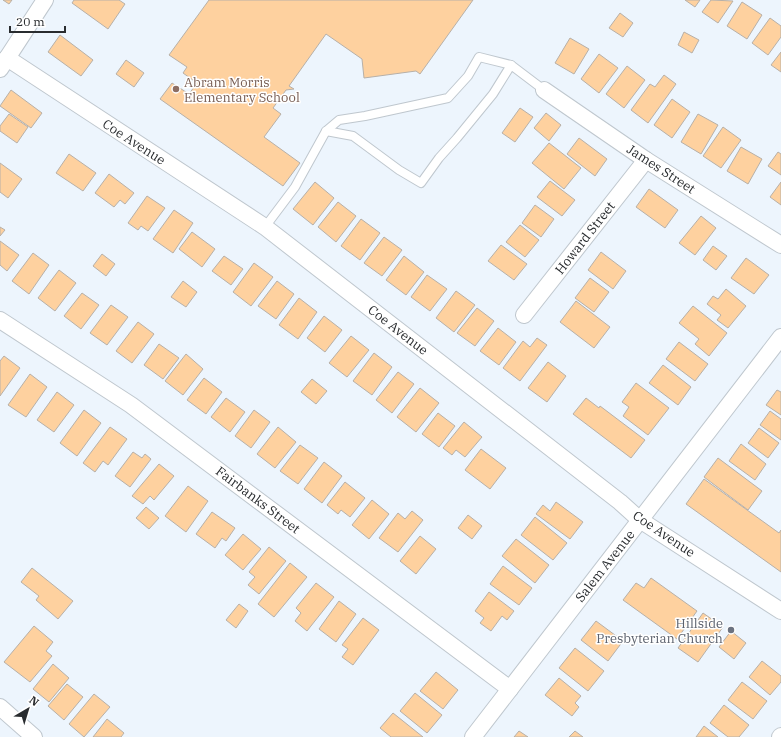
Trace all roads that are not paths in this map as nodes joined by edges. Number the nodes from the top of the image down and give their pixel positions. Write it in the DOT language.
graph roads {
  1 [pos="45,0"];
  2 [pos="4,64"];
  3 [pos="511,65"];
  4 [pos="544,90"];
  5 [pos="326,131"];
  6 [pos="646,160"];
  7 [pos="266,227"];
  8 [pos="781,245"];
  9 [pos="524,315"];
  10 [pos="0,320"];
  11 [pos="781,337"];
  12 [pos="640,520"];
  13 [pos="781,612"];
  14 [pos="510,689"];
  15 [pos="0,707"];
  16 [pos="34,737"];
  17 [pos="473,737"];
  1 -- 2 [label="street"];
  2 -- 7 [label="street, Coe Avenue"];
  3 -- 4 [label="lane"];
  3 -- 5 [label="lane"];
  3 -- 5 [label="lane"];
  4 -- 6 [label="street, James Street"];
  5 -- 7 [label="lane"];
  6 -- 8 [label="street, James Street"];
  6 -- 9 [label="street, Howard Street"];
  7 -- 12 [label="street, Coe Avenue"];
  10 -- 14 [label="street, Fairbanks Street"];
  11 -- 12 [label="street, Salem Avenue"];
  12 -- 13 [label="street, Coe Avenue"];
  12 -- 14 [label="street, Salem Avenue"];
  14 -- 17 [label="street, Salem Avenue"];
  15 -- 16 [label="street"];
}
